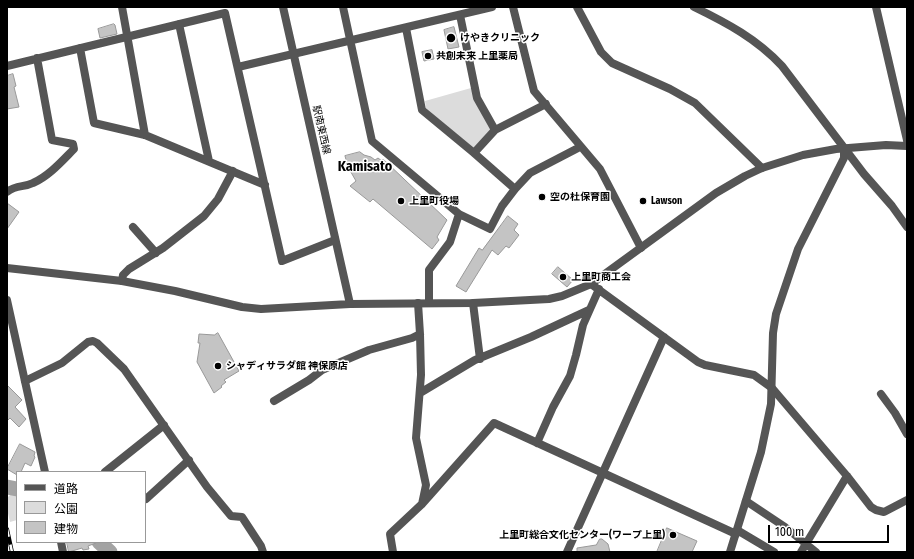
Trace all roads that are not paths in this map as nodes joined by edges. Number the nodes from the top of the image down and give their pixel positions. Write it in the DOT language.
graph roads {
  1 [pos="122,7"];
  2 [pos="283,7"];
  3 [pos="343,7"];
  4 [pos="492,7"];
  5 [pos="513,7"];
  6 [pos="577,7"];
  7 [pos="694,7"];
  8 [pos="876,7"];
  9 [pos="460,15"];
  10 [pos="179,24"];
  11 [pos="406,28"];
  12 [pos="128,36"];
  13 [pos="350,40"];
  14 [pos="80,48"];
  15 [pos="294,54"];
  16 [pos="37,58"];
  17 [pos="7,66"];
  18 [pos="238,67"];
  19 [pos="546,104"];
  20 [pos="495,130"];
  21 [pos="146,135"];
  22 [pos="907,140"];
  23 [pos="907,146"];
  24 [pos="580,147"];
  25 [pos="844,148"];
  26 [pos="474,153"];
  27 [pos="209,161"];
  28 [pos="762,168"];
  29 [pos="234,171"];
  30 [pos="265,185"];
  31 [pos="515,189"];
  32 [pos="7,192"];
  33 [pos="459,214"];
  34 [pos="133,226"];
  35 [pos="907,226"];
  36 [pos="335,240"];
  37 [pos="641,248"];
  38 [pos="156,253"];
  39 [pos="7,268"];
  40 [pos="122,281"];
  41 [pos="591,284"];
  42 [pos="599,289"];
  43 [pos="7,300"];
  44 [pos="418,303"];
  45 [pos="429,303"];
  46 [pos="473,303"];
  47 [pos="350,304"];
  48 [pos="590,310"];
  49 [pos="420,334"];
  50 [pos="664,337"];
  51 [pos="480,358"];
  52 [pos="25,381"];
  53 [pos="772,388"];
  54 [pos="420,393"];
  55 [pos="881,394"];
  56 [pos="274,401"];
  57 [pos="164,425"];
  58 [pos="907,434"];
  59 [pos="537,442"];
  60 [pos="189,460"];
  61 [pos="45,471"];
  62 [pos="106,471"];
  63 [pos="603,473"];
  64 [pos="847,476"];
  65 [pos="146,498"];
  66 [pos="907,500"];
  67 [pos="746,501"];
  68 [pos="422,504"];
  69 [pos="736,532"];
  70 [pos="805,543"];
  71 [pos="263,552"];
  72 [pos="393,552"];
  73 [pos="567,552"];
  74 [pos="730,552"];
  75 [pos="774,552"];
  76 [pos="801,552"];
  77 [pos="816,552"];
  1 -- 12 [label="street"];
  2 -- 15 [label="street, 駅南東西線"];
  3 -- 13 [label="street"];
  4 -- 9 [label="street"];
  5 -- 19 [label="street"];
  6 -- 28 [label="street"];
  7 -- 25 [label="street"];
  8 -- 22 [label="street"];
  9 -- 11 [label="street"];
  9 -- 20 [label="street"];
  10 -- 12 [label="street"];
  10 -- 18 [label="street"];
  10 -- 27 [label="street"];
  11 -- 13 [label="street"];
  11 -- 26 [label="street"];
  12 -- 14 [label="street"];
  12 -- 21 [label="street"];
  13 -- 15 [label="street"];
  13 -- 33 [label="street"];
  14 -- 16 [label="street"];
  14 -- 21 [label="street"];
  15 -- 18 [label="street"];
  15 -- 36 [label="street, 駅南東西線"];
  16 -- 17 [label="street"];
  16 -- 32 [label="street"];
  18 -- 30 [label="street"];
  19 -- 20 [label="street"];
  19 -- 24 [label="street"];
  20 -- 26 [label="street"];
  21 -- 27 [label="street"];
  23 -- 25 [label="street"];
  24 -- 31 [label="street"];
  24 -- 37 [label="street"];
  25 -- 28 [label="street"];
  25 -- 35 [label="street"];
  25 -- 53 [label="street"];
  26 -- 31 [label="street"];
  27 -- 29 [label="street"];
  28 -- 37 [label="street"];
  29 -- 30 [label="street"];
  29 -- 38 [label="street"];
  30 -- 36 [label="street"];
  31 -- 33 [label="street"];
  33 -- 45 [label="street"];
  34 -- 38 [label="street"];
  36 -- 47 [label="street, 駅南東西線"];
  37 -- 41 [label="street"];
  38 -- 40 [label="street"];
  39 -- 40 [label="street"];
  40 -- 47 [label="street"];
  41 -- 42 [label="street"];
  41 -- 46 [label="street"];
  42 -- 48 [label="street"];
  42 -- 50 [label="street"];
  43 -- 52 [label="street"];
  44 -- 45 [label="street"];
  44 -- 47 [label="street"];
  44 -- 49 [label="street"];
  45 -- 46 [label="street"];
  46 -- 51 [label="street"];
  48 -- 51 [label="street"];
  48 -- 59 [label="street"];
  49 -- 54 [label="street"];
  49 -- 56 [label="street"];
  50 -- 53 [label="street"];
  50 -- 63 [label="street"];
  51 -- 54 [label="street"];
  52 -- 57 [label="street"];
  52 -- 61 [label="street"];
  53 -- 64 [label="street"];
  53 -- 67 [label="street"];
  54 -- 68 [label="street"];
  55 -- 58 [label="street"];
  57 -- 60 [label="street"];
  57 -- 62 [label="street"];
  59 -- 63 [label="street"];
  59 -- 68 [label="street"];
  60 -- 65 [label="street"];
  60 -- 71 [label="street"];
  63 -- 69 [label="street"];
  63 -- 73 [label="street"];
  64 -- 66 [label="street"];
  64 -- 70 [label="street"];
  67 -- 69 [label="street"];
  67 -- 70 [label="street"];
  68 -- 72 [label="street"];
  69 -- 74 [label="street"];
  69 -- 75 [label="street"];
  70 -- 76 [label="street"];
  70 -- 77 [label="street"];
}
